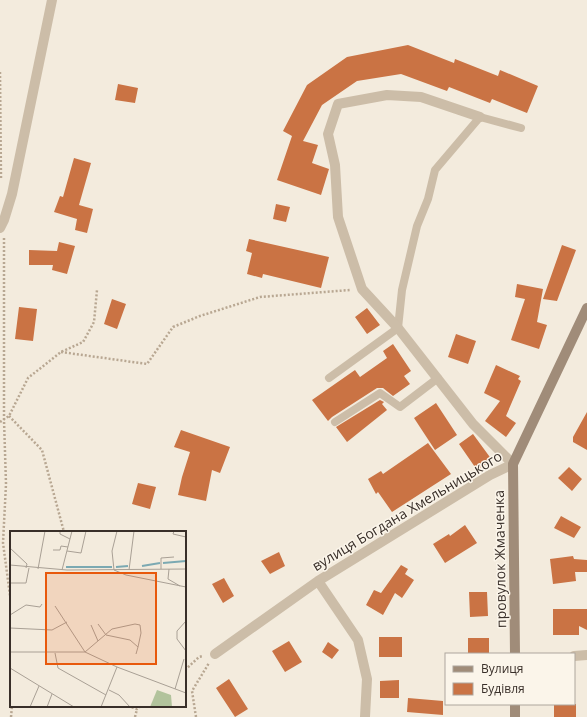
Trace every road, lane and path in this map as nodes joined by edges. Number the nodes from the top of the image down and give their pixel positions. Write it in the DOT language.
graph roads {
  1 [pos="52,0"];
  2 [pos="0,72"];
  3 [pos="480,117"];
  4 [pos="521,128"];
  5 [pos="1,183"];
  6 [pos="2,224"];
  7 [pos="362,289"];
  8 [pos="97,290"];
  9 [pos="587,308"];
  10 [pos="398,328"];
  11 [pos="61,352"];
  12 [pos="329,378"];
  13 [pos="438,378"];
  14 [pos="9,416"];
  15 [pos="4,420"];
  16 [pos="0,422"];
  17 [pos="335,422"];
  18 [pos="513,464"];
  19 [pos="64,531"];
  20 [pos="318,581"];
  21 [pos="10,592"];
  22 [pos="515,653"];
  23 [pos="215,654"];
  24 [pos="587,655"];
  25 [pos="575,656"];
  26 [pos="186,669"];
  27 [pos="515,705"];
  28 [pos="131,707"];
  29 [pos="140,707"];
  30 [pos="137,709"];
  31 [pos="135,717"];
  32 [pos="196,717"];
  33 [pos="365,717"];
  34 [pos="515,717"];
  1 -- 6 [label="street"];
  2 -- 5 [label="path"];
  3 -- 4 [label="lane"];
  3 -- 7 [label="street"];
  3 -- 10 [label="lane"];
  6 -- 15 [label="path"];
  7 -- 10 [label="street"];
  7 -- 11 [label="path"];
  8 -- 11 [label="path"];
  9 -- 18 [label="street, вулиця Богдана Хмельницького"];
  10 -- 12 [label="lane"];
  10 -- 13 [label="street"];
  11 -- 14 [label="path"];
  13 -- 17 [label="lane"];
  13 -- 18 [label="street"];
  14 -- 15 [label="path"];
  14 -- 19 [label="path"];
  15 -- 16 [label="path"];
  15 -- 21 [label="path"];
  18 -- 20 [label="street, вулиця Богдана Хмельницького"];
  18 -- 22 [label="street, провулок Жмаченка"];
  20 -- 23 [label="street, вулиця Богдана Хмельницького"];
  20 -- 33 [label="street"];
  23 -- 26 [label="path"];
  23 -- 32 [label="path"];
  24 -- 25 [label="street"];
  27 -- 34 [label="street"];
  28 -- 30 [label="path"];
  29 -- 30 [label="path"];
  30 -- 31 [label="path"];
}
